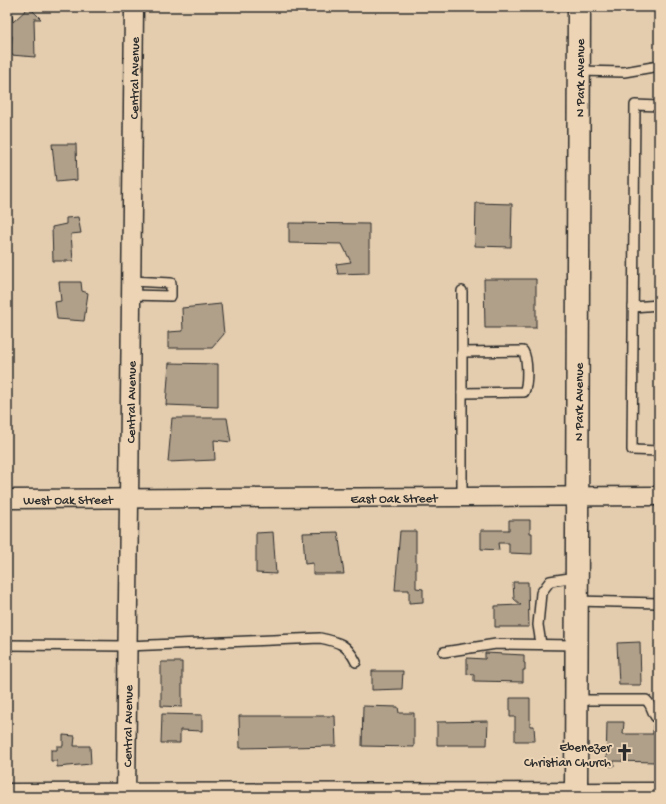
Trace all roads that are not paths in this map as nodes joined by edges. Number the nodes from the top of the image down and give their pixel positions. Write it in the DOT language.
graph roads {
  1 [pos="134,7"];
  2 [pos="579,7"];
  3 [pos="659,66"];
  4 [pos="579,71"];
  5 [pos="659,106"];
  6 [pos="462,291"];
  7 [pos="659,306"];
  8 [pos="633,307"];
  9 [pos="462,352"];
  10 [pos="462,393"];
  11 [pos="659,451"];
  12 [pos="577,496"];
  13 [pos="659,496"];
  14 [pos="462,497"];
  15 [pos="128,498"];
  16 [pos="7,499"];
  17 [pos="576,577"];
  18 [pos="576,601"];
  19 [pos="659,603"];
  20 [pos="541,644"];
  21 [pos="7,645"];
  22 [pos="576,645"];
  23 [pos="127,646"];
  24 [pos="444,652"];
  25 [pos="356,662"];
  26 [pos="576,700"];
  27 [pos="659,720"];
  28 [pos="659,792"];
  29 [pos="7,793"];
  30 [pos="576,794"];
  31 [pos="126,795"];
  32 [pos="514,795"];
  1 -- 15 [label="street, Central Avenue"];
  2 -- 4 [label="main road, N Park Avenue"];
  3 -- 4 [label="lane"];
  4 -- 12 [label="main road, N Park Avenue"];
  5 -- 8 [label="lane"];
  6 -- 9 [label="lane"];
  7 -- 8 [label="lane"];
  8 -- 11 [label="lane"];
  9 -- 10 [label="lane"];
  9 -- 10 [label="lane"];
  10 -- 14 [label="lane"];
  12 -- 13 [label="street, East Oak Street"];
  12 -- 14 [label="street, East Oak Street"];
  12 -- 17 [label="main road, N Park Avenue"];
  14 -- 15 [label="street, East Oak Street"];
  15 -- 16 [label="street, West Oak Street"];
  15 -- 23 [label="street, Central Avenue"];
  17 -- 18 [label="main road, N Park Avenue"];
  17 -- 20 [label="lane"];
  18 -- 19 [label="lane"];
  18 -- 22 [label="main road, N Park Avenue"];
  20 -- 22 [label="lane"];
  20 -- 24 [label="lane"];
  21 -- 23 [label="lane"];
  22 -- 26 [label="main road, N Park Avenue"];
  23 -- 25 [label="lane"];
  23 -- 31 [label="street, Central Avenue"];
  26 -- 27 [label="lane"];
  26 -- 30 [label="main road, N Park Avenue"];
  28 -- 30 [label="street"];
  29 -- 31 [label="street"];
  30 -- 32 [label="street"];
  31 -- 32 [label="street"];
}
